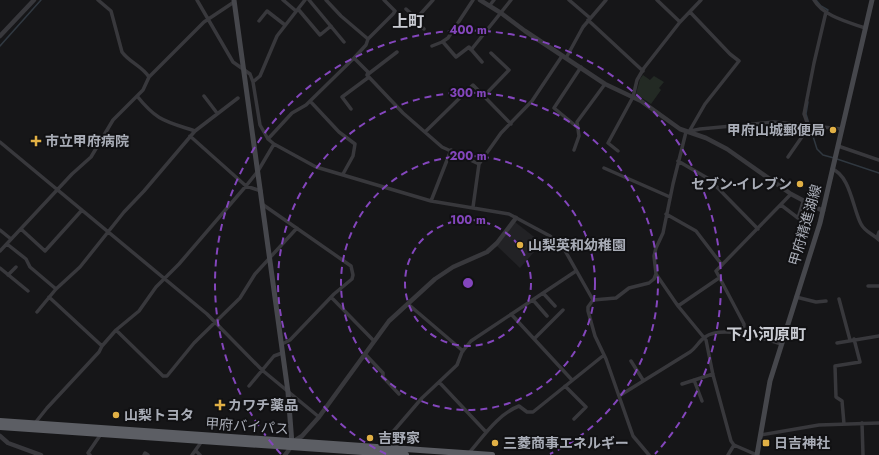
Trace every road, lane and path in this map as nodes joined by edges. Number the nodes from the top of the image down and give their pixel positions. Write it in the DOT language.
graph roads {
  1 [pos="34,0"];
  2 [pos="98,0"];
  3 [pos="197,0"];
  4 [pos="283,0"];
  5 [pos="304,0"];
  6 [pos="309,0"];
  7 [pos="326,0"];
  8 [pos="384,0"];
  9 [pos="433,0"];
  10 [pos="473,0"];
  11 [pos="480,0"];
  12 [pos="494,0"];
  13 [pos="511,0"];
  14 [pos="570,0"];
  15 [pos="606,0"];
  16 [pos="657,0"];
  17 [pos="701,0"];
  18 [pos="814,0"];
  19 [pos="872,0"];
  20 [pos="234,1"];
  21 [pos="490,5"];
  22 [pos="406,9"];
  23 [pos="297,10"];
  24 [pos="690,12"];
  25 [pos="826,12"];
  26 [pos="502,13"];
  27 [pos="416,18"];
  28 [pos="589,19"];
  29 [pos="208,20"];
  30 [pos="259,21"];
  31 [pos="680,22"];
  32 [pos="285,25"];
  33 [pos="330,26"];
  34 [pos="865,28"];
  35 [pos="424,30"];
  36 [pos="0,36"];
  37 [pos="368,39"];
  38 [pos="344,42"];
  39 [pos="443,42"];
  40 [pos="432,46"];
  41 [pos="471,50"];
  42 [pos="397,52"];
  43 [pos="491,53"];
  44 [pos="564,57"];
  45 [pos="354,58"];
  46 [pos="482,62"];
  47 [pos="243,68"];
  48 [pos="581,68"];
  49 [pos="643,71"];
  50 [pos="149,76"];
  51 [pos="368,76"];
  52 [pos="253,82"];
  53 [pos="605,84"];
  54 [pos="137,96"];
  55 [pos="204,96"];
  56 [pos="484,96"];
  57 [pos="633,97"];
  58 [pos="238,98"];
  59 [pos="310,101"];
  60 [pos="351,109"];
  61 [pos="217,113"];
  62 [pos="511,124"];
  63 [pos="807,125"];
  64 [pos="577,127"];
  65 [pos="842,128"];
  66 [pos="195,131"];
  67 [pos="688,131"];
  68 [pos="425,132"];
  69 [pos="190,136"];
  70 [pos="268,139"];
  71 [pos="0,142"];
  72 [pos="274,144"];
  73 [pos="838,146"];
  74 [pos="451,150"];
  75 [pos="574,150"];
  76 [pos="618,151"];
  77 [pos="788,157"];
  78 [pos="879,160"];
  79 [pos="678,161"];
  80 [pos="479,164"];
  81 [pos="604,168"];
  82 [pos="832,169"];
  83 [pos="258,171"];
  84 [pos="343,174"];
  85 [pos="246,186"];
  86 [pos="57,190"];
  87 [pos="261,191"];
  88 [pos="791,194"];
  89 [pos="670,197"];
  90 [pos="431,201"];
  91 [pos="803,202"];
  92 [pos="262,204"];
  93 [pos="781,205"];
  94 [pos="473,207"];
  95 [pos="82,210"];
  96 [pos="823,211"];
  97 [pos="666,214"];
  98 [pos="516,218"];
  99 [pos="297,228"];
  100 [pos="758,229"];
  101 [pos="0,230"];
  102 [pos="21,230"];
  103 [pos="108,232"];
  104 [pos="879,232"];
  105 [pos="11,239"];
  106 [pos="878,239"];
  107 [pos="7,244"];
  108 [pos="0,251"];
  109 [pos="269,257"];
  110 [pos="722,265"];
  111 [pos="16,267"];
  112 [pos="0,268"];
  113 [pos="576,271"];
  114 [pos="656,274"];
  115 [pos="8,275"];
  116 [pos="720,278"];
  117 [pos="164,279"];
  118 [pos="868,286"];
  119 [pos="879,286"];
  120 [pos="56,288"];
  121 [pos="28,291"];
  122 [pos="543,293"];
  123 [pos="49,297"];
  124 [pos="332,297"];
  125 [pos="796,297"];
  126 [pos="839,299"];
  127 [pos="533,300"];
  128 [pos="593,300"];
  129 [pos="826,301"];
  130 [pos="408,304"];
  131 [pos="556,306"];
  132 [pos="678,306"];
  133 [pos="562,310"];
  134 [pos="38,312"];
  135 [pos="511,314"];
  136 [pos="547,316"];
  137 [pos="214,323"];
  138 [pos="116,330"];
  139 [pos="743,335"];
  140 [pos="879,336"];
  141 [pos="534,338"];
  142 [pos="704,338"];
  143 [pos="852,340"];
  144 [pos="374,341"];
  145 [pos="837,343"];
  146 [pos="282,344"];
  147 [pos="781,344"];
  148 [pos="102,346"];
  149 [pos="463,351"];
  150 [pos="282,353"];
  151 [pos="365,354"];
  152 [pos="604,355"];
  153 [pos="631,361"];
  154 [pos="262,370"];
  155 [pos="713,374"];
  156 [pos="572,380"];
  157 [pos="643,380"];
  158 [pos="694,380"];
  159 [pos="439,382"];
  160 [pos="682,384"];
  161 [pos="250,386"];
  162 [pos="565,386"];
  163 [pos="288,392"];
  164 [pos="399,394"];
  165 [pos="619,396"];
  166 [pos="702,400"];
  167 [pos="318,417"];
  168 [pos="574,418"];
  169 [pos="0,421"];
  170 [pos="862,423"];
  171 [pos="879,423"];
  172 [pos="35,424"];
  173 [pos="844,424"];
  174 [pos="0,426"];
  175 [pos="486,432"];
  176 [pos="101,434"];
  177 [pos="761,435"];
  178 [pos="0,436"];
  179 [pos="202,440"];
  180 [pos="292,444"];
  181 [pos="734,445"];
  182 [pos="384,447"];
  183 [pos="196,451"];
  184 [pos="335,452"];
  185 [pos="468,454"];
  186 [pos="41,455"];
  187 [pos="90,455"];
  188 [pos="144,455"];
  189 [pos="148,455"];
  190 [pos="192,455"];
  191 [pos="200,455"];
  192 [pos="285,455"];
  193 [pos="406,455"];
  194 [pos="492,455"];
  195 [pos="649,455"];
  196 [pos="728,455"];
  197 [pos="757,455"];
  198 [pos="863,455"];
  1 -- 36 [label="street"];
  2 -- 50 [label="street"];
  3 -- 29 [label="street"];
  4 -- 23 [label="street"];
  5 -- 23 [label="street"];
  6 -- 33 [label="street"];
  7 -- 37 [label="street"];
  8 -- 37 [label="street"];
  9 -- 27 [label="street"];
  10 -- 39 [label="street"];
  11 -- 21 [label="street"];
  12 -- 21 [label="street"];
  13 -- 26 [label="street"];
  14 -- 28 [label="street"];
  15 -- 28 [label="street"];
  16 -- 31 [label="street"];
  17 -- 24 [label="street"];
  18 -- 25 [label="street"];
  19 -- 34 [label="main road, 甲府精進湖線"];
  20 -- 29 [label="street"];
  20 -- 47 [label="main road"];
  21 -- 26 [label="street"];
  22 -- 27 [label="street"];
  23 -- 32 [label="street"];
  23 -- 33 [label="street"];
  24 -- 31 [label="street"];
  24 -- 67 [label="street"];
  25 -- 34 [label="street"];
  25 -- 63 [label="street"];
  26 -- 41 [label="street"];
  26 -- 44 [label="street"];
  27 -- 35 [label="street"];
  28 -- 44 [label="street"];
  28 -- 49 [label="street"];
  29 -- 47 [label="street"];
  29 -- 50 [label="street"];
  30 -- 32 [label="street"];
  31 -- 49 [label="street"];
  32 -- 52 [label="street"];
  33 -- 38 [label="street"];
  34 -- 65 [label="main road, 甲府精進湖線"];
  37 -- 45 [label="street"];
  39 -- 40 [label="street"];
  39 -- 41 [label="street"];
  41 -- 46 [label="street"];
  42 -- 51 [label="street"];
  43 -- 56 [label="street"];
  44 -- 48 [label="street"];
  44 -- 62 [label="street"];
  45 -- 51 [label="street"];
  45 -- 59 [label="street"];
  47 -- 52 [label="street"];
  47 -- 83 [label="main road"];
  48 -- 53 [label="street"];
  48 -- 64 [label="street"];
  49 -- 57 [label="street"];
  50 -- 54 [label="street"];
  51 -- 60 [label="street"];
  51 -- 68 [label="street"];
  52 -- 70 [label="street"];
  53 -- 57 [label="street"];
  53 -- 64 [label="street"];
  54 -- 66 [label="street"];
  54 -- 86 [label="street"];
  55 -- 61 [label="street"];
  56 -- 62 [label="street"];
  56 -- 68 [label="street"];
  57 -- 67 [label="street"];
  57 -- 76 [label="street"];
  58 -- 61 [label="street"];
  59 -- 70 [label="street"];
  59 -- 84 [label="street"];
  61 -- 66 [label="street"];
  62 -- 80 [label="street"];
  63 -- 65 [label="street"];
  63 -- 67 [label="street"];
  63 -- 77 [label="street"];
  64 -- 75 [label="street"];
  65 -- 73 [label="main road, 甲府精進湖線"];
  66 -- 69 [label="street"];
  67 -- 79 [label="street"];
  67 -- 88 [label="street"];
  68 -- 74 [label="street"];
  69 -- 85 [label="street"];
  69 -- 103 [label="street"];
  70 -- 72 [label="street"];
  71 -- 86 [label="street"];
  72 -- 83 [label="street"];
  72 -- 84 [label="street"];
  73 -- 78 [label="street"];
  73 -- 82 [label="main road, 甲府精進湖線"];
  74 -- 80 [label="street"];
  74 -- 90 [label="street"];
  79 -- 89 [label="street"];
  79 -- 100 [label="street"];
  80 -- 94 [label="street"];
  81 -- 89 [label="street"];
  82 -- 96 [label="main road, 甲府精進湖線"];
  82 -- 106 [label="street"];
  83 -- 85 [label="street"];
  83 -- 87 [label="main road"];
  84 -- 90 [label="street"];
  85 -- 87 [label="street"];
  85 -- 117 [label="street"];
  86 -- 95 [label="street"];
  86 -- 102 [label="street"];
  87 -- 92 [label="main road"];
  88 -- 91 [label="street"];
  88 -- 93 [label="street"];
  89 -- 97 [label="street"];
  90 -- 94 [label="street"];
  91 -- 93 [label="street"];
  91 -- 96 [label="street"];
  92 -- 99 [label="street"];
  92 -- 109 [label="main road"];
  93 -- 100 [label="street"];
  94 -- 98 [label="street"];
  95 -- 102 [label="street"];
  95 -- 103 [label="street"];
  96 -- 125 [label="main road, 甲府精進湖線"];
  97 -- 110 [label="street"];
  97 -- 114 [label="street"];
  98 -- 113 [label="street"];
  98 -- 130 [label="street"];
  99 -- 109 [label="street"];
  99 -- 124 [label="street"];
  100 -- 110 [label="street"];
  101 -- 105 [label="street"];
  102 -- 105 [label="street"];
  103 -- 117 [label="street"];
  103 -- 120 [label="street"];
  104 -- 106 [label="street"];
  105 -- 107 [label="street"];
  107 -- 108 [label="street"];
  107 -- 120 [label="street"];
  109 -- 137 [label="street"];
  109 -- 146 [label="main road"];
  110 -- 116 [label="street"];
  111 -- 115 [label="street"];
  112 -- 115 [label="street"];
  113 -- 122 [label="street"];
  113 -- 128 [label="street"];
  114 -- 128 [label="street"];
  114 -- 132 [label="street"];
  115 -- 121 [label="street"];
  116 -- 132 [label="street"];
  116 -- 139 [label="street"];
  117 -- 137 [label="street"];
  117 -- 138 [label="street"];
  118 -- 119 [label="street"];
  120 -- 123 [label="street"];
  122 -- 127 [label="street"];
  122 -- 131 [label="street"];
  123 -- 134 [label="street"];
  123 -- 148 [label="street"];
  124 -- 144 [label="street"];
  124 -- 146 [label="street"];
  125 -- 129 [label="street"];
  125 -- 147 [label="main road, 甲府精進湖線"];
  126 -- 143 [label="street"];
  127 -- 135 [label="street"];
  127 -- 136 [label="street"];
  128 -- 152 [label="street"];
  130 -- 144 [label="street"];
  130 -- 149 [label="street"];
  132 -- 142 [label="street"];
  133 -- 141 [label="street"];
  135 -- 141 [label="street"];
  135 -- 149 [label="street"];
  137 -- 138 [label="street"];
  137 -- 154 [label="street"];
  138 -- 148 [label="street"];
  139 -- 142 [label="street"];
  139 -- 147 [label="street"];
  140 -- 143 [label="street"];
  141 -- 156 [label="street"];
  142 -- 155 [label="street"];
  142 -- 157 [label="street"];
  143 -- 145 [label="street"];
  143 -- 173 [label="street"];
  144 -- 151 [label="street"];
  146 -- 150 [label="main road"];
  147 -- 177 [label="main road, 甲府精進湖線"];
  148 -- 172 [label="street"];
  149 -- 159 [label="street"];
  150 -- 154 [label="street"];
  150 -- 163 [label="main road"];
  151 -- 164 [label="street"];
  151 -- 167 [label="street"];
  152 -- 156 [label="street"];
  152 -- 165 [label="street"];
  153 -- 157 [label="street"];
  154 -- 161 [label="street"];
  154 -- 163 [label="street"];
  155 -- 158 [label="street"];
  155 -- 181 [label="street"];
  156 -- 162 [label="street"];
  157 -- 165 [label="street"];
  158 -- 160 [label="street"];
  158 -- 166 [label="street"];
  159 -- 175 [label="street"];
  159 -- 182 [label="street"];
  162 -- 168 [label="street"];
  162 -- 175 [label="street"];
  163 -- 167 [label="street"];
  163 -- 180 [label="main road"];
  165 -- 195 [label="street"];
  167 -- 180 [label="street"];
  169 -- 172 [label="highway, 甲府バイパス"];
  170 -- 171 [label="street"];
  170 -- 173 [label="street"];
  170 -- 198 [label="street"];
  172 -- 180 [label="highway, 甲府バイパス"];
  173 -- 177 [label="street"];
  174 -- 176 [label="highway, 甲府バイパス"];
  175 -- 185 [label="street"];
  176 -- 179 [label="highway, 甲府バイパス"];
  176 -- 187 [label="street"];
  177 -- 197 [label="main road, 甲府精進湖線"];
  178 -- 186 [label="street"];
  179 -- 180 [label="highway, 甲府バイパス"];
  179 -- 183 [label="street"];
  180 -- 182 [label="highway, 甲府バイパス"];
  180 -- 184 [label="highway, 甲府バイパス"];
  180 -- 192 [label="street"];
  181 -- 196 [label="street"];
  181 -- 197 [label="street"];
  182 -- 185 [label="highway, 甲府バイパス"];
  183 -- 190 [label="street"];
  183 -- 191 [label="street"];
  184 -- 193 [label="highway, 甲府バイパス"];
  185 -- 194 [label="highway, 甲府バイパス"];
  188 -- 189 [label="street"];
}
